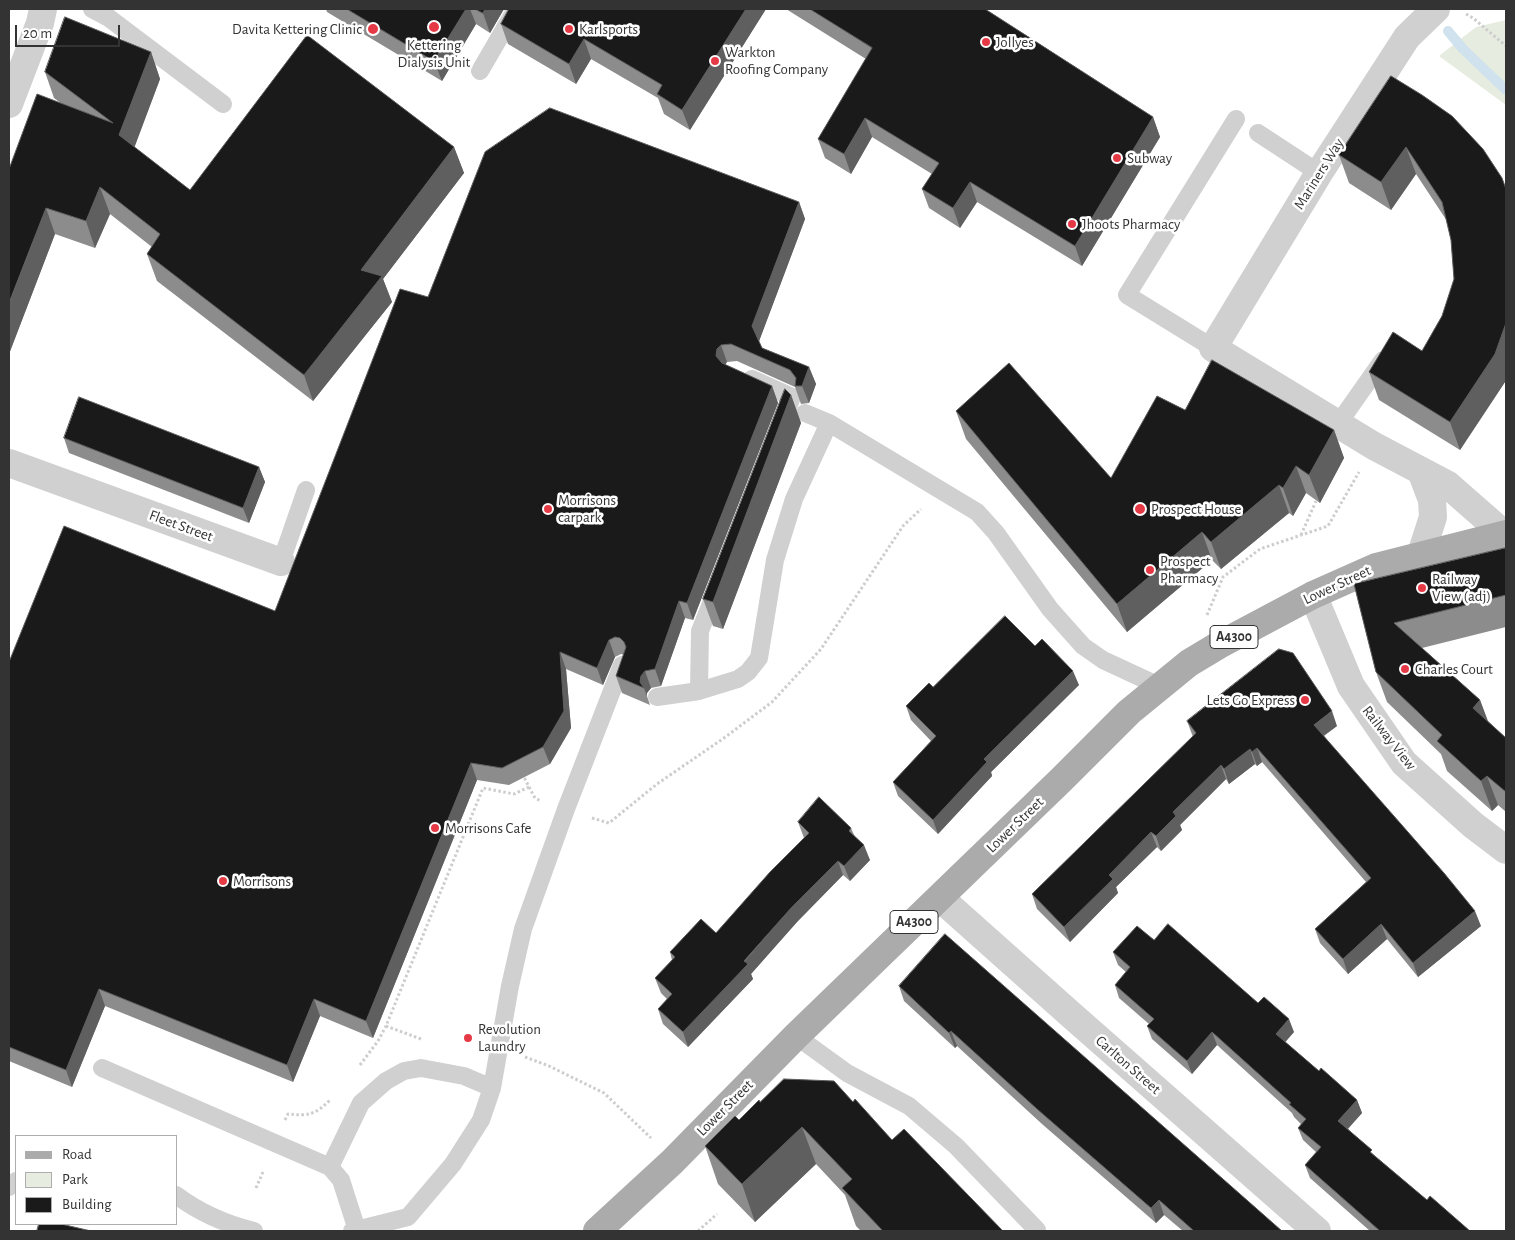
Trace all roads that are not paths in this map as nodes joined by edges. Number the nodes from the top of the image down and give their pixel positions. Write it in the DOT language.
graph roads {
  1 [pos="43,9"];
  2 [pos="92,9"];
  3 [pos="516,9"];
  4 [pos="1447,10"];
  5 [pos="480,71"];
  6 [pos="9,104"];
  7 [pos="223,104"];
  8 [pos="1236,119"];
  9 [pos="1258,132"];
  10 [pos="1319,173"];
  11 [pos="1213,348"];
  12 [pos="1382,360"];
  13 [pos="733,371"];
  14 [pos="805,413"];
  15 [pos="829,423"];
  16 [pos="1338,424"];
  17 [pos="778,433"];
  18 [pos="9,463"];
  19 [pos="1422,471"];
  20 [pos="306,490"];
  21 [pos="1505,534"];
  22 [pos="1421,554"];
  23 [pos="280,562"];
  24 [pos="721,577"];
  25 [pos="1313,595"];
  26 [pos="622,665"];
  27 [pos="1159,686"];
  28 [pos="699,691"];
  29 [pos="657,697"];
  30 [pos="1506,850"];
  31 [pos="940,898"];
  32 [pos="796,1036"];
  33 [pos="102,1068"];
  34 [pos="492,1088"];
  35 [pos="330,1167"];
  36 [pos="178,1197"];
  37 [pos="355,1230"];
  38 [pos="1037,1230"];
  39 [pos="254,1231"];
  40 [pos="597,1231"];
  41 [pos="1318,1231"];
  1 -- 6 [label="street"];
  2 -- 7 [label="lane"];
  3 -- 5 [label="lane"];
  4 -- 10 [label="street, Mariners Way"];
  8 -- 11 [label="lane"];
  9 -- 10 [label="lane"];
  10 -- 11 [label="street, Mariners Way"];
  11 -- 16 [label="street"];
  12 -- 16 [label="lane"];
  13 -- 17 [label="lane"];
  14 -- 15 [label="lane"];
  15 -- 27 [label="lane"];
  15 -- 28 [label="lane"];
  16 -- 19 [label="street"];
  18 -- 23 [label="street, Fleet Street"];
  19 -- 21 [label="street"];
  19 -- 22 [label="street"];
  20 -- 23 [label="lane, Fleet Street"];
  21 -- 22 [label="main road, Lower Street / A4300"];
  22 -- 25 [label="main road, Lower Street / A4300"];
  24 -- 28 [label="lane"];
  25 -- 27 [label="main road, Lower Street / A4300"];
  25 -- 30 [label="street, Railway View"];
  26 -- 34 [label="lane"];
  27 -- 31 [label="main road, Lower Street / A4300"];
  28 -- 29 [label="lane"];
  31 -- 32 [label="main road, Lower Street / A4300"];
  31 -- 41 [label="street, Carlton Street"];
  32 -- 38 [label="lane"];
  32 -- 40 [label="main road, Lower Street / A4300"];
  33 -- 35 [label="lane"];
  34 -- 35 [label="lane"];
  34 -- 37 [label="lane"];
  35 -- 37 [label="lane"];
  36 -- 39 [label="lane"];
}
